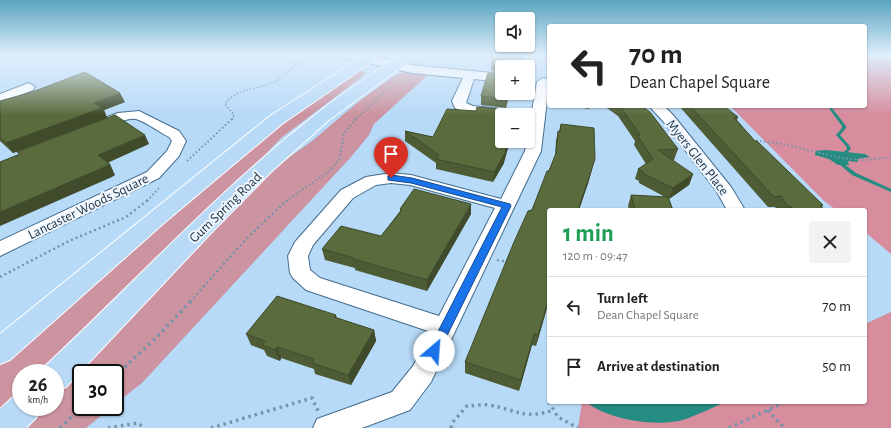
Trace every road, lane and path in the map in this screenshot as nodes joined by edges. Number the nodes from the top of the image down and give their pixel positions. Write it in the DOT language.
graph roads {
  1 [pos="345,75"];
  2 [pos="389,75"];
  3 [pos="394,75"];
  4 [pos="470,75"];
  5 [pos="495,77"];
  6 [pos="540,82"];
  7 [pos="29,87"];
  8 [pos="0,99"];
  9 [pos="535,108"];
  10 [pos="658,108"];
  11 [pos="495,113"];
  12 [pos="79,133"];
  13 [pos="745,140"];
  14 [pos="533,148"];
  15 [pos="891,157"];
  16 [pos="507,206"];
  17 [pos="735,208"];
  18 [pos="0,249"];
  19 [pos="493,259"];
  20 [pos="514,264"];
  21 [pos="446,327"];
  22 [pos="0,351"];
  23 [pos="64,368"];
  24 [pos="124,368"];
  25 [pos="550,404"];
  26 [pos="781,404"];
  27 [pos="554,410"];
  28 [pos="768,410"];
  29 [pos="16,416"];
  30 [pos="73,416"];
  31 [pos="324,422"];
  32 [pos="3,428"];
  33 [pos="60,428"];
  34 [pos="108,428"];
  35 [pos="144,428"];
  36 [pos="211,428"];
  37 [pos="451,428"];
  38 [pos="578,428"];
  39 [pos="729,428"];
  40 [pos="784,428"];
  1 -- 22 [label="main road"];
  2 -- 23 [label="main road, Gum Spring Road"];
  3 -- 24 [label="path"];
  4 -- 5 [label="street"];
  4 -- 11 [label="street"];
  6 -- 9 [label="street"];
  7 -- 8 [label="street"];
  10 -- 17 [label="street, Myers Glen Place"];
  12 -- 18 [label="street, Lancaster Woods Square"];
  13 -- 15 [label="path"];
  14 -- 16 [label="street"];
  16 -- 21 [label="street"];
  16 -- 21 [label="street"];
  19 -- 20 [label="path"];
  21 -- 31 [label="street"];
  25 -- 27 [label="path"];
  26 -- 28 [label="path"];
  27 -- 37 [label="path"];
  27 -- 38 [label="path"];
  28 -- 39 [label="path"];
  28 -- 40 [label="path"];
  29 -- 32 [label="main road"];
  30 -- 33 [label="path"];
  31 -- 36 [label="path"];
  34 -- 35 [label="path"];
}
